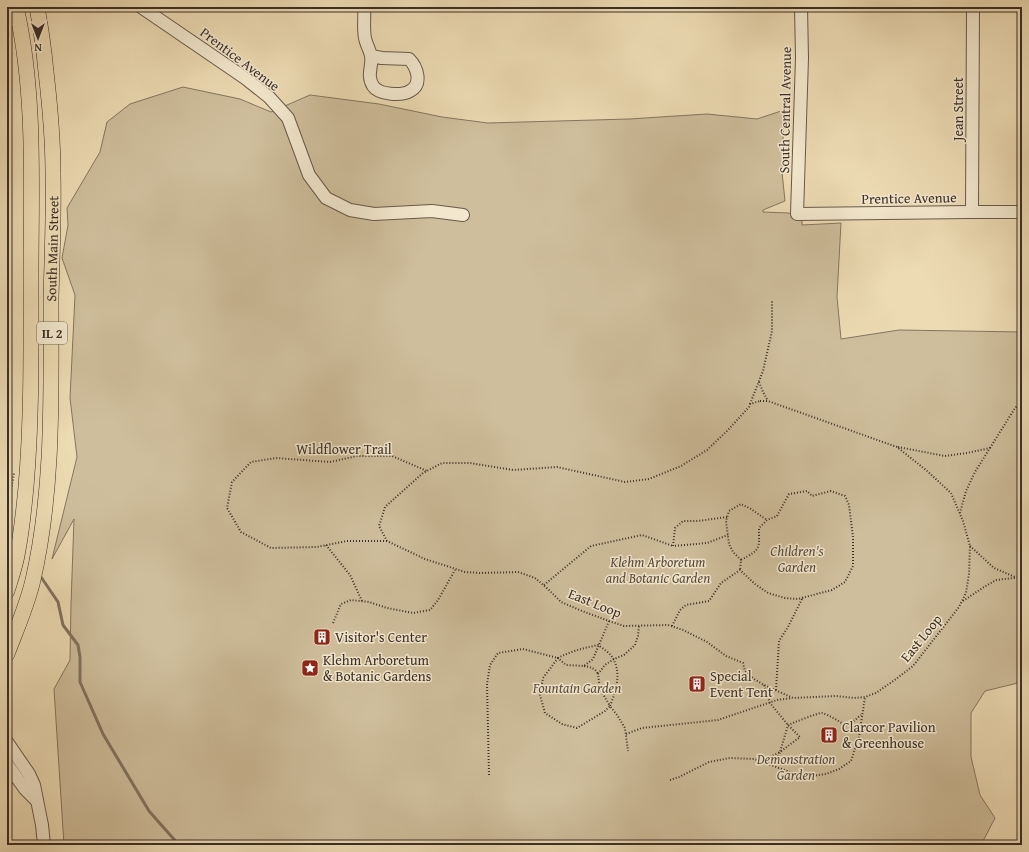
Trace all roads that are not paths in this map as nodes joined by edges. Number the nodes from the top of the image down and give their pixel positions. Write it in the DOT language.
graph roads {
  1 [pos="16,7"];
  2 [pos="37,7"];
  3 [pos="141,7"];
  4 [pos="364,7"];
  5 [pos="801,7"];
  6 [pos="973,7"];
  7 [pos="371,56"];
  8 [pos="972,212"];
  9 [pos="1022,212"];
  10 [pos="797,214"];
  11 [pos="463,215"];
  12 [pos="26,486"];
  13 [pos="7,556"];
  14 [pos="7,591"];
  15 [pos="7,654"];
  16 [pos="7,742"];
  17 [pos="7,764"];
  18 [pos="37,801"];
  19 [pos="44,845"];
  1 -- 12 [label="main road, South Main Street / IL 2"];
  2 -- 15 [label="main road, South Main Street / IL 2"];
  3 -- 11 [label="street, Prentice Avenue"];
  4 -- 7 [label="street"];
  5 -- 10 [label="street, South Central Avenue"];
  6 -- 8 [label="street, Jean Street"];
  8 -- 9 [label="street, Prentice Avenue"];
  8 -- 10 [label="street, Prentice Avenue"];
  12 -- 13 [label="main road"];
  12 -- 14 [label="main road, South Main Street / IL 2"];
  16 -- 18 [label="street"];
  17 -- 18 [label="street"];
  18 -- 19 [label="street"];
}
